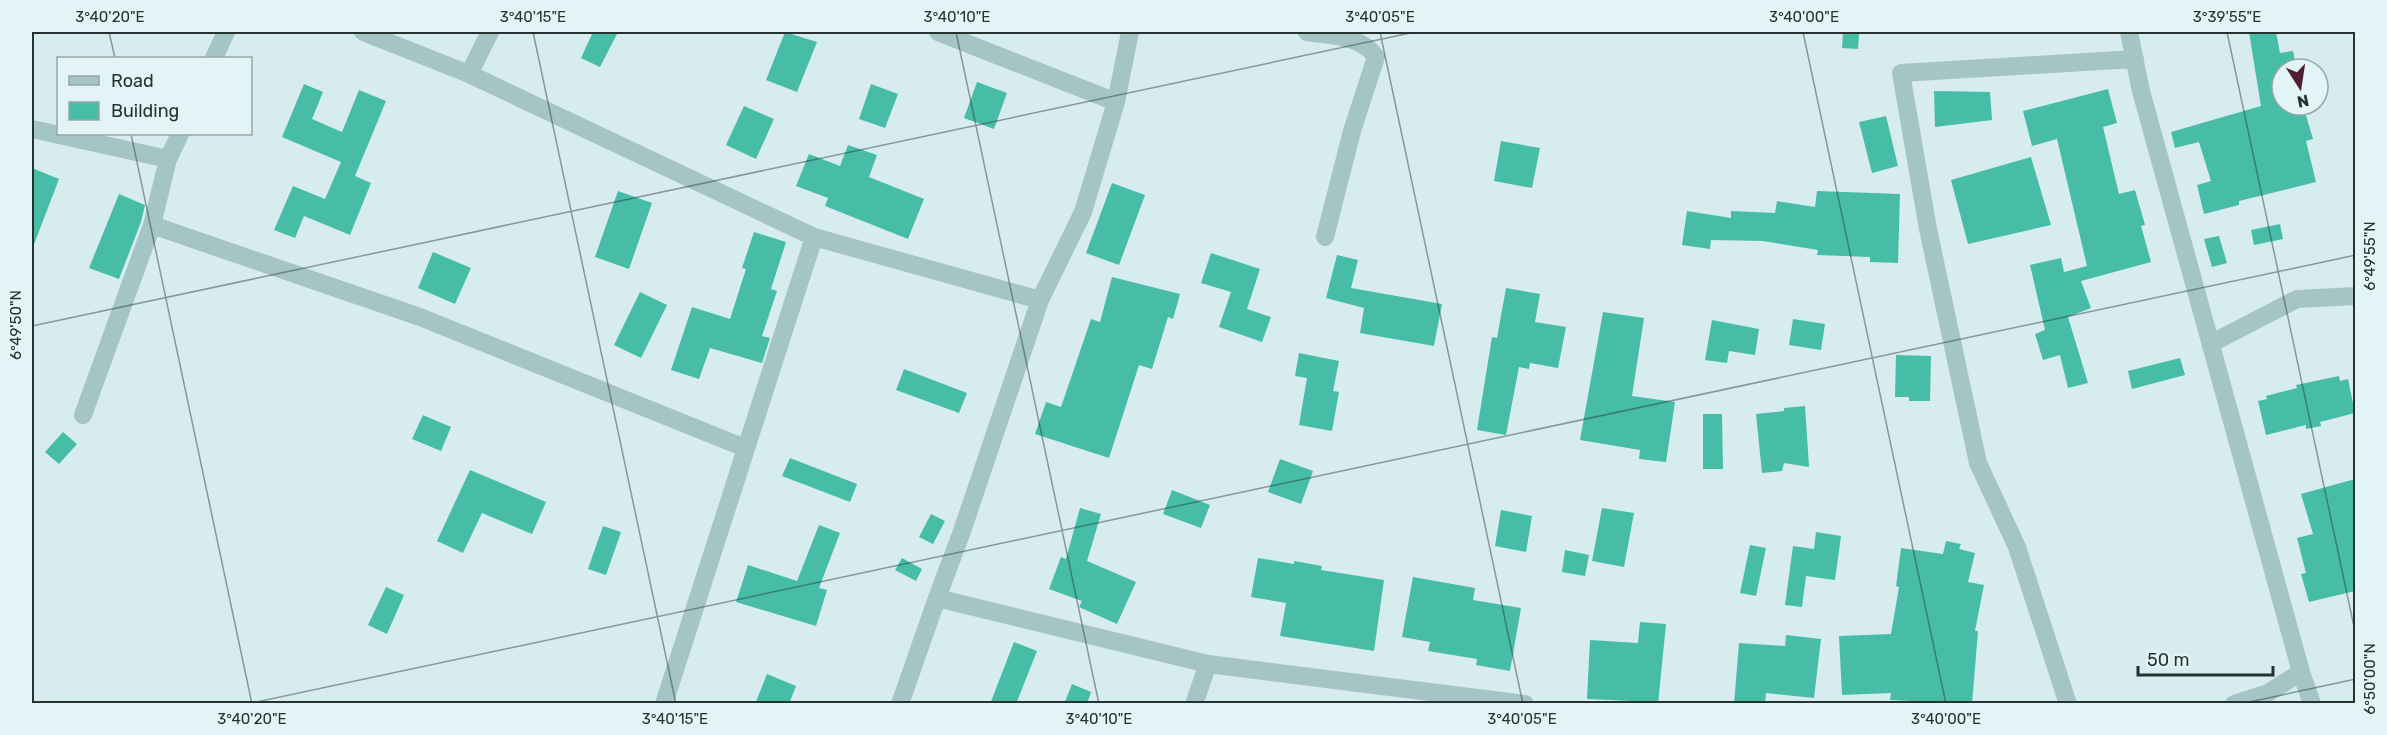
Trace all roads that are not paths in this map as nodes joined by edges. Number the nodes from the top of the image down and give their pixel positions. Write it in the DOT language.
graph roads {
  1 [pos="226,32"];
  2 [pos="363,32"];
  3 [pos="490,32"];
  4 [pos="938,32"];
  5 [pos="1130,32"];
  6 [pos="1306,32"];
  7 [pos="2129,32"];
  8 [pos="214,57"];
  9 [pos="2135,59"];
  10 [pos="469,74"];
  11 [pos="1116,102"];
  12 [pos="32,129"];
  13 [pos="57,135"];
  14 [pos="59,135"];
  15 [pos="180,135"];
  16 [pos="168,159"];
  17 [pos="152,225"];
  18 [pos="814,237"];
  19 [pos="1325,237"];
  20 [pos="2355,296"];
  21 [pos="1040,300"];
  22 [pos="2212,343"];
  23 [pos="83,415"];
  24 [pos="745,448"];
  25 [pos="937,598"];
  26 [pos="1208,664"];
  27 [pos="2301,672"];
  28 [pos="664,704"];
  29 [pos="900,704"];
  30 [pos="1194,704"];
  31 [pos="1525,704"];
  32 [pos="2068,704"];
  33 [pos="2234,704"];
  34 [pos="2312,704"];
  1 -- 8 [label="street"];
  2 -- 10 [label="street"];
  3 -- 10 [label="street"];
  4 -- 11 [label="street"];
  5 -- 11 [label="street"];
  6 -- 19 [label="street"];
  7 -- 9 [label="street"];
  9 -- 22 [label="street"];
  9 -- 32 [label="street"];
  10 -- 18 [label="street"];
  11 -- 21 [label="street"];
  12 -- 13 [label="street"];
  14 -- 16 [label="street"];
  15 -- 16 [label="street"];
  16 -- 17 [label="street"];
  17 -- 23 [label="street"];
  17 -- 24 [label="street"];
  18 -- 21 [label="street"];
  18 -- 24 [label="street"];
  20 -- 22 [label="street"];
  21 -- 25 [label="street"];
  22 -- 27 [label="street"];
  24 -- 28 [label="street"];
  25 -- 26 [label="street"];
  25 -- 29 [label="street"];
  26 -- 30 [label="street"];
  26 -- 31 [label="street"];
  27 -- 33 [label="street"];
  27 -- 34 [label="street"];
}
